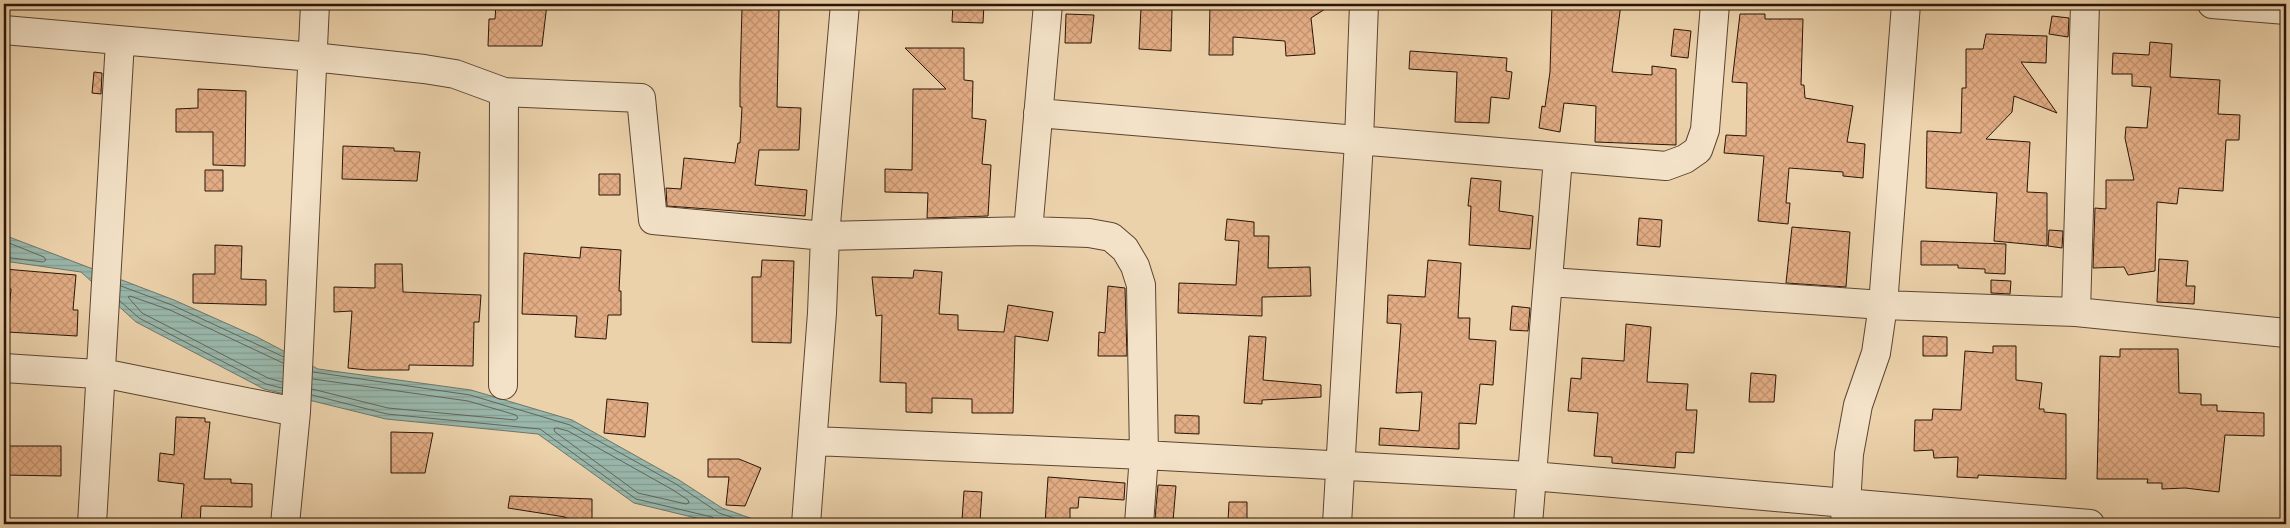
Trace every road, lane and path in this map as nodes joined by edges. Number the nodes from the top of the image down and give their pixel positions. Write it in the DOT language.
graph roads {
  1 [pos="315,4"];
  2 [pos="845,4"];
  3 [pos="1048,4"];
  4 [pos="1364,4"];
  5 [pos="1715,4"];
  6 [pos="1906,4"];
  7 [pos="2085,4"];
  8 [pos="2212,4"];
  9 [pos="2286,10"];
  10 [pos="4,30"];
  11 [pos="120,41"];
  12 [pos="313,57"];
  13 [pos="504,92"];
  14 [pos="1038,113"];
  15 [pos="1359,141"];
  16 [pos="1558,158"];
  17 [pos="1028,231"];
  18 [pos="825,236"];
  19 [pos="1550,282"];
  20 [pos="1883,305"];
  21 [pos="2076,312"];
  22 [pos="2286,333"];
  23 [pos="4,368"];
  24 [pos="100,374"];
  25 [pos="503,385"];
  26 [pos="296,412"];
  27 [pos="814,441"];
  28 [pos="1144,455"];
  29 [pos="1340,465"];
  30 [pos="1532,476"];
  31 [pos="1845,513"];
  32 [pos="92,524"];
  33 [pos="285,524"];
  34 [pos="806,524"];
  35 [pos="1139,524"];
  36 [pos="1337,524"];
  37 [pos="1528,524"];
  38 [pos="2090,524"];
  1 -- 12 [label="street"];
  2 -- 18 [label="street"];
  3 -- 14 [label="street"];
  4 -- 15 [label="street"];
  5 -- 16 [label="street"];
  6 -- 20 [label="street"];
  7 -- 21 [label="street"];
  8 -- 9 [label="street"];
  10 -- 11 [label="street"];
  11 -- 12 [label="street"];
  11 -- 24 [label="street"];
  12 -- 13 [label="street"];
  12 -- 26 [label="street"];
  13 -- 18 [label="street"];
  13 -- 25 [label="street"];
  14 -- 15 [label="street"];
  14 -- 17 [label="street"];
  15 -- 16 [label="street"];
  15 -- 29 [label="street"];
  16 -- 19 [label="street"];
  17 -- 18 [label="street"];
  17 -- 28 [label="street"];
  18 -- 27 [label="street"];
  19 -- 20 [label="street"];
  19 -- 30 [label="street"];
  20 -- 21 [label="street"];
  20 -- 31 [label="street"];
  21 -- 22 [label="street"];
  23 -- 24 [label="street"];
  24 -- 26 [label="street"];
  24 -- 32 [label="street"];
  26 -- 33 [label="street"];
  27 -- 28 [label="street"];
  27 -- 34 [label="street"];
  28 -- 29 [label="street"];
  28 -- 35 [label="street"];
  29 -- 30 [label="street"];
  29 -- 36 [label="street"];
  30 -- 31 [label="street"];
  30 -- 37 [label="street"];
  31 -- 38 [label="street"];
}
